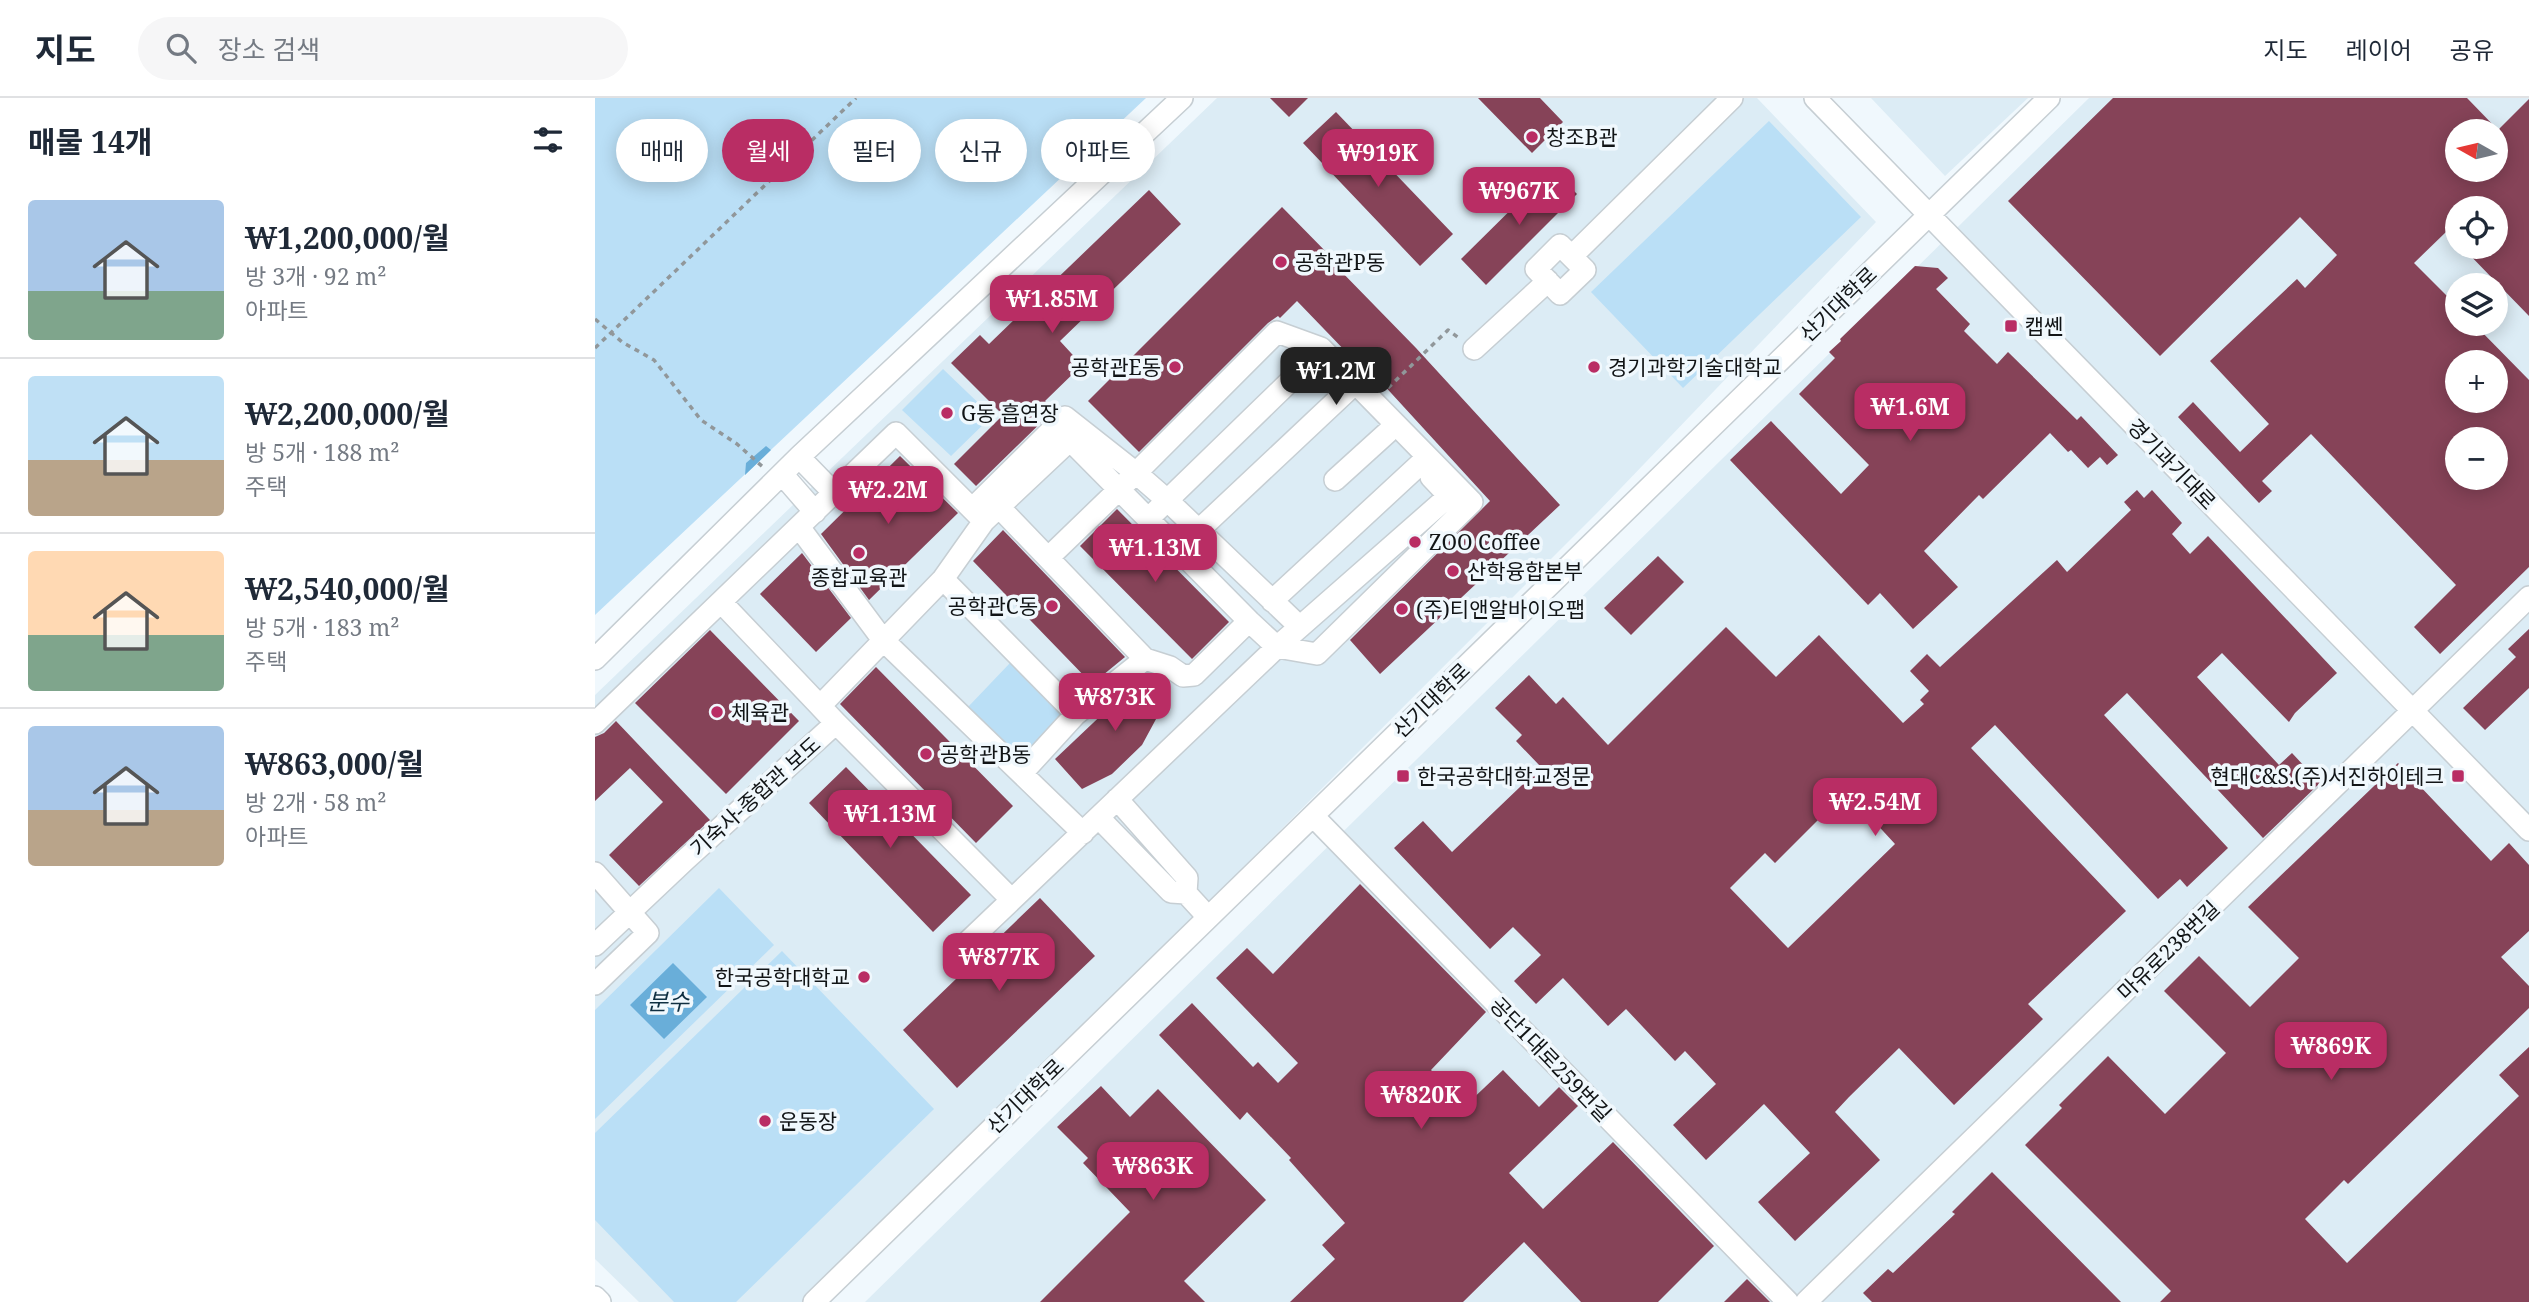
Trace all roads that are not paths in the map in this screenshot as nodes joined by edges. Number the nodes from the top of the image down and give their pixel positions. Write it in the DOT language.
graph roads {
  1 [pos="1182,98"];
  2 [pos="1732,98"];
  3 [pos="1815,98"];
  4 [pos="2049,98"];
  5 [pos="1929,216"];
  6 [pos="1473,349"];
  7 [pos="1348,390"];
  8 [pos="1388,432"];
  9 [pos="799,457"];
  10 [pos="1419,465"];
  11 [pos="772,471"];
  12 [pos="1136,473"];
  13 [pos="1335,480"];
  14 [pos="1118,489"];
  15 [pos="834,493"];
  16 [pos="1167,500"];
  17 [pos="815,512"];
  18 [pos="986,513"];
  19 [pos="1148,519"];
  20 [pos="799,527"];
  21 [pos="1199,530"];
  22 [pos="1048,558"];
  23 [pos="943,579"];
  24 [pos="2529,597"];
  25 [pos="1272,601"];
  26 [pos="721,602"];
  27 [pos="1249,621"];
  28 [pos="1300,627"];
  29 [pos="883,640"];
  30 [pos="1277,647"];
  31 [pos="595,659"];
  32 [pos="1145,659"];
  33 [pos="820,706"];
  34 [pos="2413,711"];
  35 [pos="1076,714"];
  36 [pos="595,723"];
  37 [pos="837,723"];
  38 [pos="1023,772"];
  39 [pos="1117,799"];
  40 [pos="1313,816"];
  41 [pos="1091,825"];
  42 [pos="2529,830"];
  43 [pos="595,873"];
  44 [pos="1186,893"];
  45 [pos="1011,899"];
  46 [pos="629,912"];
  47 [pos="1208,917"];
  48 [pos="595,945"];
  49 [pos="956,953"];
  50 [pos="595,984"];
  51 [pos="595,1297"];
  52 [pos="600,1302"];
  53 [pos="814,1302"];
  54 [pos="1788,1302"];
  55 [pos="1806,1302"];
  1 -- 9 [label="street"];
  2 -- 6 [label="street"];
  3 -- 5 [label="street, 경기과기대로"];
  4 -- 5 [label="street, 산기대학로"];
  5 -- 34 [label="street, 경기과기대로"];
  5 -- 40 [label="street, 산기대학로"];
  7 -- 8 [label="street"];
  7 -- 16 [label="street"];
  7 -- 21 [label="street"];
  8 -- 10 [label="street"];
  8 -- 13 [label="street"];
  9 -- 11 [label="street"];
  9 -- 15 [label="street"];
  10 -- 25 [label="street"];
  10 -- 28 [label="street"];
  11 -- 17 [label="street"];
  11 -- 31 [label="street"];
  12 -- 14 [label="street"];
  12 -- 16 [label="street"];
  12 -- 18 [label="street"];
  12 -- 30 [label="street"];
  14 -- 18 [label="street"];
  14 -- 19 [label="street"];
  14 -- 22 [label="street"];
  15 -- 17 [label="street"];
  15 -- 18 [label="street"];
  16 -- 19 [label="street"];
  16 -- 21 [label="street"];
  17 -- 20 [label="street"];
  18 -- 22 [label="street"];
  18 -- 23 [label="street, 기숙사-종합관 보도"];
  19 -- 27 [label="street"];
  20 -- 26 [label="street"];
  20 -- 29 [label="street"];
  21 -- 25 [label="street"];
  22 -- 32 [label="street"];
  23 -- 29 [label="street, 기숙사-종합관 보도"];
  23 -- 35 [label="street"];
  24 -- 34 [label="street, 마유로238번길"];
  25 -- 28 [label="street"];
  26 -- 33 [label="street"];
  26 -- 36 [label="street"];
  27 -- 30 [label="street"];
  27 -- 32 [label="street"];
  28 -- 30 [label="street"];
  29 -- 33 [label="street, 기숙사-종합관 보도"];
  29 -- 38 [label="street"];
  30 -- 39 [label="street"];
  32 -- 35 [label="street"];
  33 -- 37 [label="street, 기숙사-종합관 보도"];
  34 -- 42 [label="street, 경기과기대로"];
  34 -- 55 [label="street, 마유로238번길"];
  35 -- 38 [label="street"];
  37 -- 45 [label="street"];
  37 -- 46 [label="street, 기숙사-종합관 보도"];
  38 -- 41 [label="street"];
  39 -- 41 [label="street"];
  39 -- 44 [label="street"];
  40 -- 47 [label="street, 산기대학로"];
  40 -- 54 [label="street, 공단1대로259번길"];
  41 -- 44 [label="street"];
  41 -- 45 [label="street"];
  43 -- 46 [label="street"];
  44 -- 47 [label="street"];
  45 -- 49 [label="street"];
  46 -- 48 [label="street, 기숙사-종합관 보도"];
  46 -- 50 [label="street"];
  47 -- 53 [label="street, 산기대학로"];
  51 -- 52 [label="street"];
}
